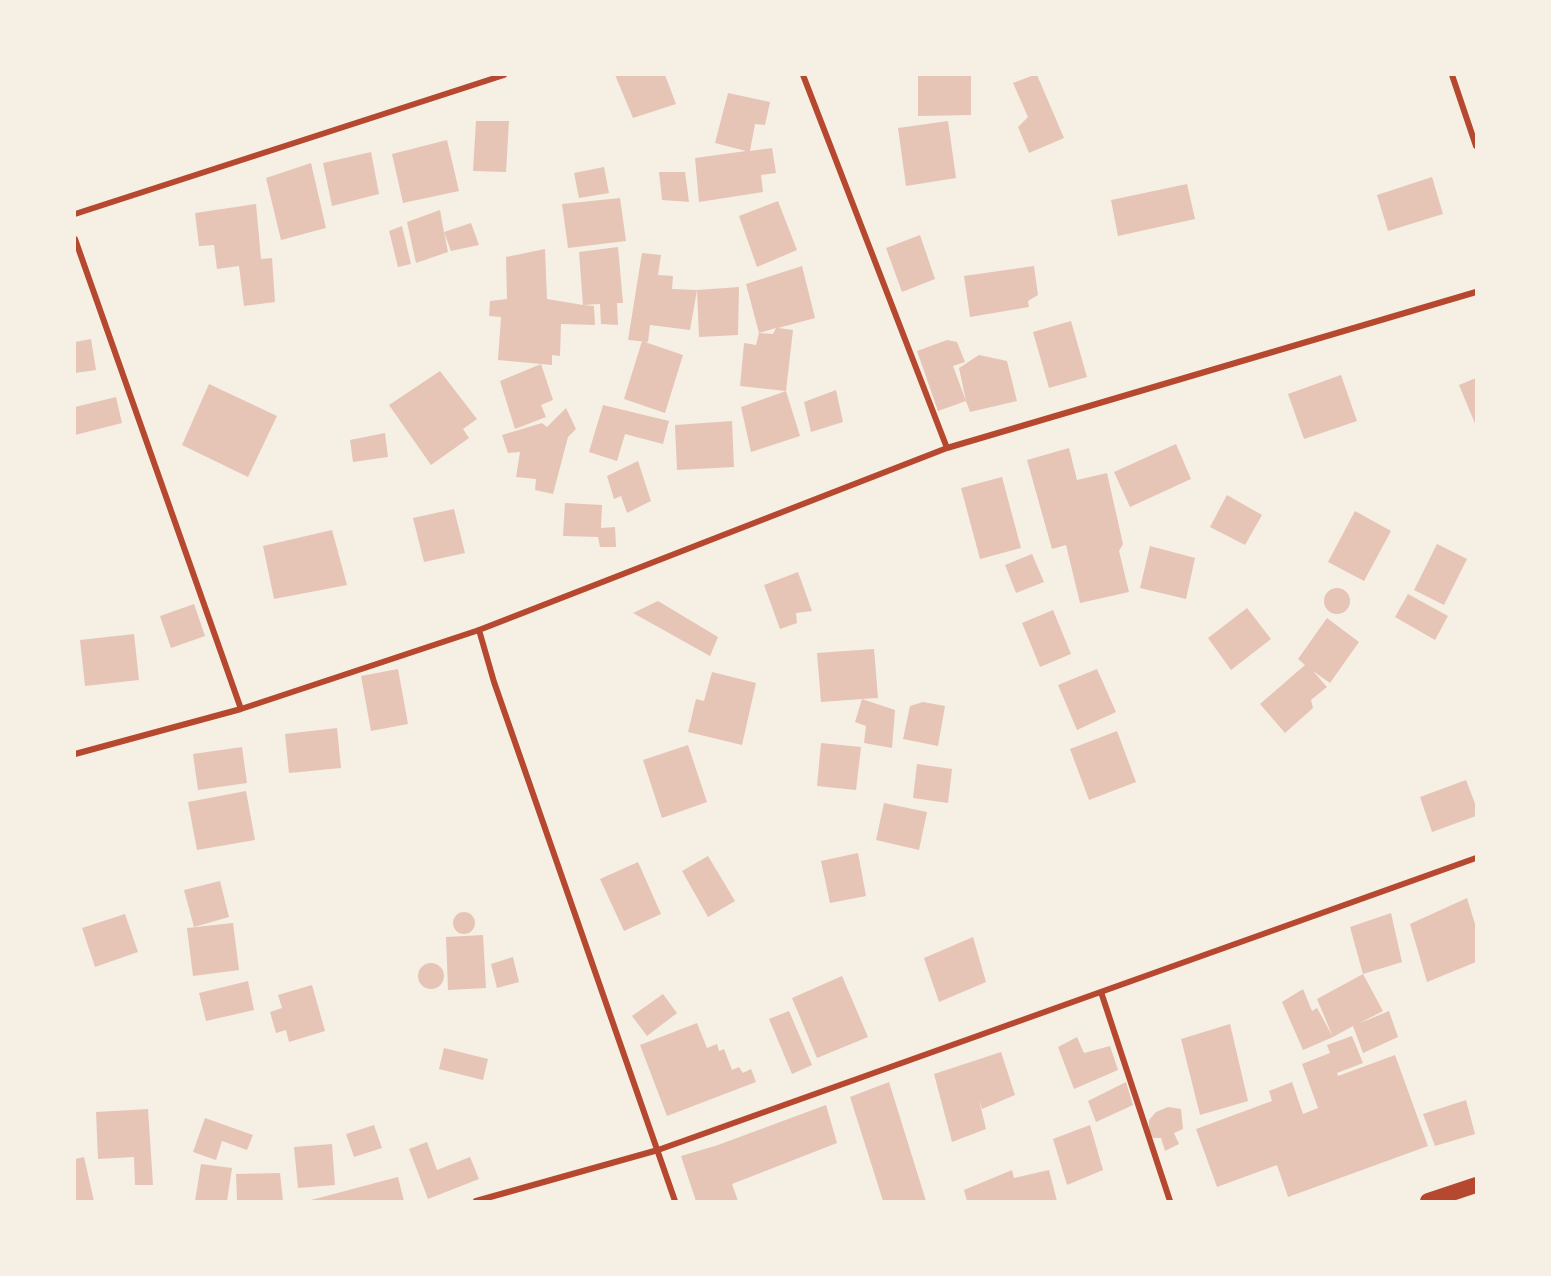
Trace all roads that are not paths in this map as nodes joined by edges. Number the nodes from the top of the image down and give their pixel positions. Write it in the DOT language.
graph roads {
  1 [pos="504,75"];
  2 [pos="803,75"];
  3 [pos="1452,75"];
  4 [pos="1476,146"];
  5 [pos="75,214"];
  6 [pos="75,239"];
  7 [pos="1476,292"];
  8 [pos="947,448"];
  9 [pos="479,630"];
  10 [pos="241,709"];
  11 [pos="75,754"];
  12 [pos="1476,858"];
  13 [pos="1101,992"];
  14 [pos="658,1150"];
  15 [pos="1476,1185"];
  16 [pos="476,1201"];
  17 [pos="675,1201"];
  18 [pos="1170,1201"];
  19 [pos="1428,1201"];
  1 -- 5 [label="street"];
  2 -- 8 [label="street"];
  3 -- 4 [label="street"];
  6 -- 10 [label="street"];
  7 -- 8 [label="street"];
  8 -- 9 [label="street"];
  9 -- 10 [label="street"];
  9 -- 14 [label="street"];
  10 -- 11 [label="street"];
  12 -- 13 [label="street"];
  13 -- 14 [label="street"];
  13 -- 18 [label="street"];
  14 -- 16 [label="street"];
  14 -- 17 [label="street"];
  15 -- 19 [label="highway"];
}
